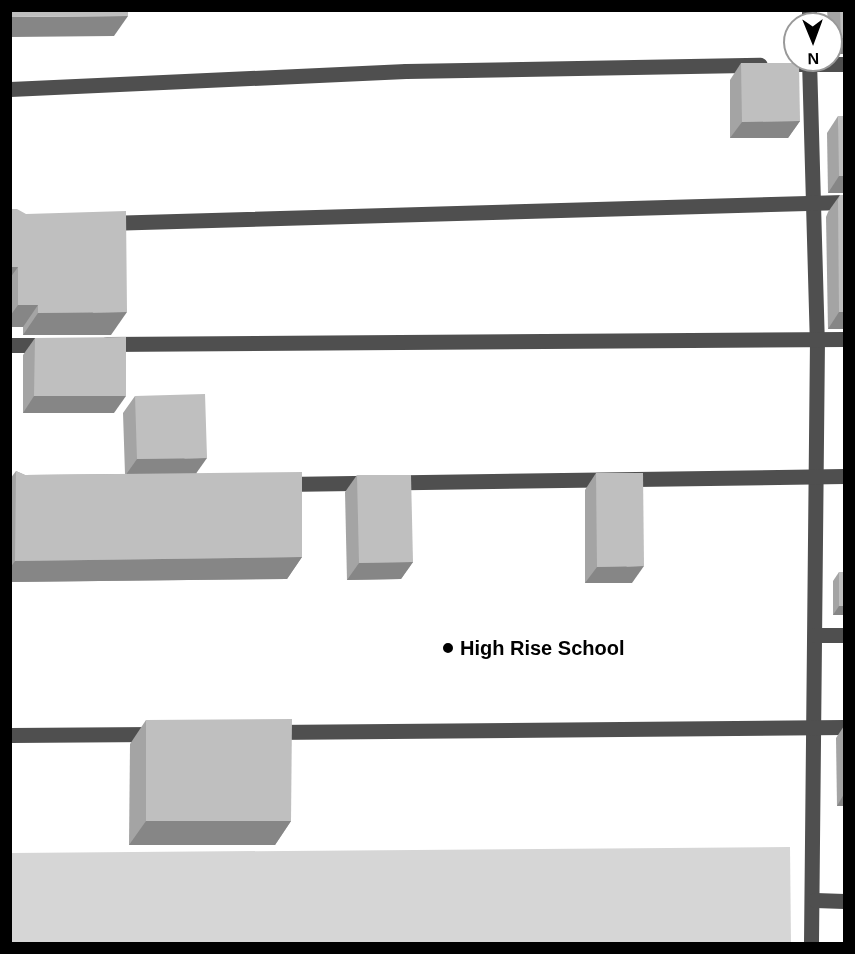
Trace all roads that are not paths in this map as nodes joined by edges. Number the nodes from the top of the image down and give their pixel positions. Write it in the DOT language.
graph roads {
  1 [pos="783,65"];
  2 [pos="809,72"];
  3 [pos="10,88"];
  4 [pos="815,202"];
  5 [pos="844,202"];
  6 [pos="93,224"];
  7 [pos="817,339"];
  8 [pos="844,339"];
  9 [pos="70,344"];
  10 [pos="93,344"];
  11 [pos="10,345"];
  12 [pos="816,476"];
  13 [pos="844,476"];
  14 [pos="271,484"];
  15 [pos="815,635"];
  16 [pos="844,635"];
  17 [pos="816,727"];
  18 [pos="844,727"];
  19 [pos="176,733"];
  20 [pos="259,733"];
  21 [pos="10,735"];
  22 [pos="815,900"];
  23 [pos="844,901"];
  24 [pos="812,944"];
  1 -- 3 [label="street"];
  2 -- 4 [label="street"];
  4 -- 5 [label="street"];
  4 -- 6 [label="street"];
  4 -- 7 [label="street"];
  7 -- 8 [label="street"];
  7 -- 10 [label="street"];
  7 -- 12 [label="street"];
  9 -- 11 [label="street"];
  12 -- 13 [label="street"];
  12 -- 14 [label="street"];
  12 -- 15 [label="street"];
  15 -- 16 [label="street"];
  15 -- 17 [label="street"];
  17 -- 18 [label="street"];
  17 -- 20 [label="street"];
  17 -- 22 [label="street"];
  19 -- 21 [label="street"];
  22 -- 23 [label="street"];
  22 -- 24 [label="street"];
}
